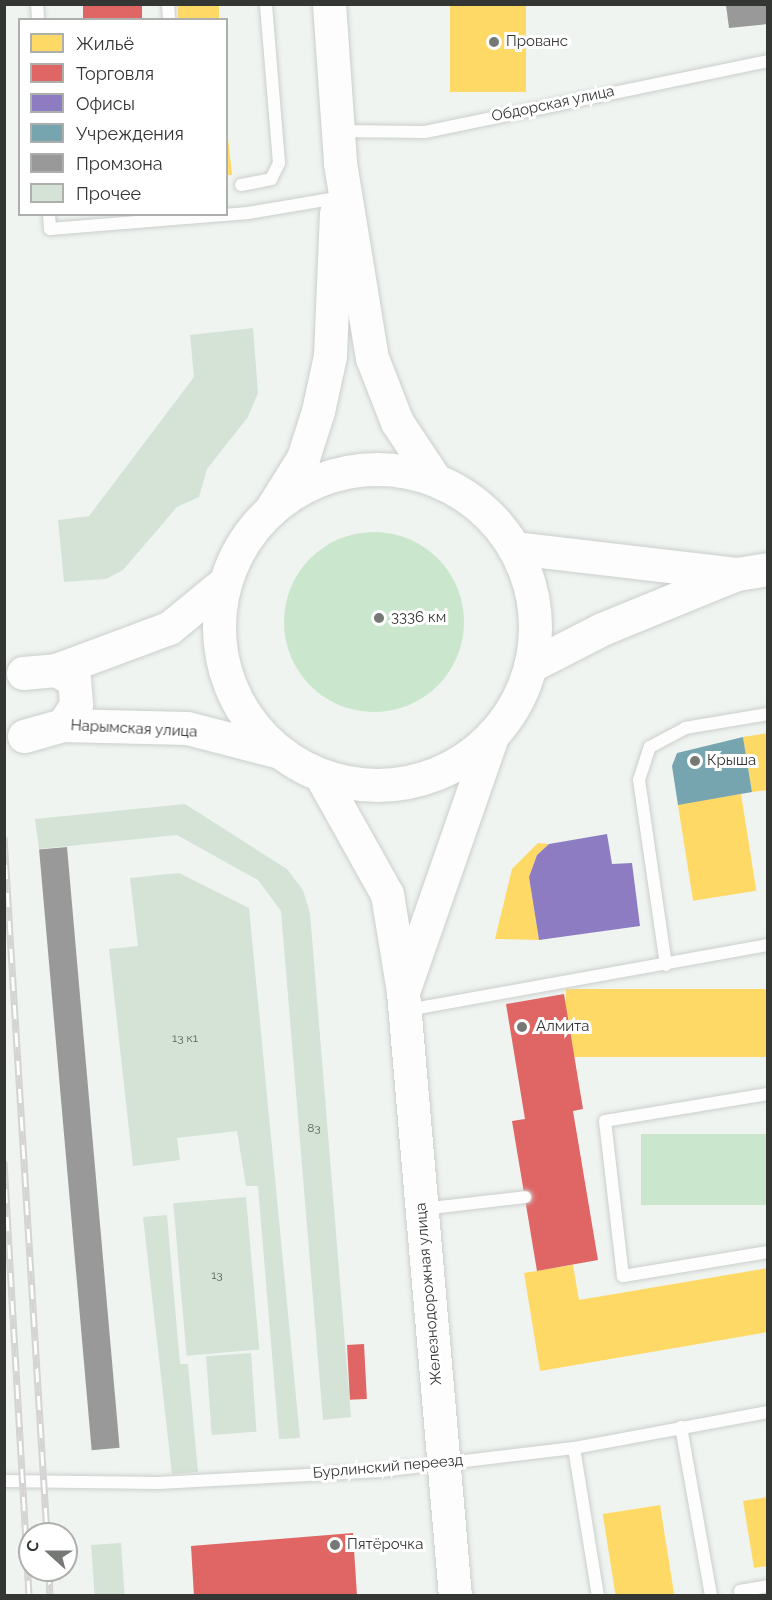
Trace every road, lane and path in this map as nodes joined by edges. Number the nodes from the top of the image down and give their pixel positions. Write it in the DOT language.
graph roads {
  1 [pos="266,4"];
  2 [pos="328,4"];
  3 [pos="768,61"];
  4 [pos="338,131"];
  5 [pos="340,163"];
  6 [pos="241,185"];
  7 [pos="337,198"];
  8 [pos="228,215"];
  9 [pos="49,216"];
  10 [pos="211,216"];
  11 [pos="434,478"];
  12 [pos="273,506"];
  13 [pos="515,548"];
  14 [pos="752,571"];
  15 [pos="224,583"];
  16 [pos="530,666"];
  17 [pos="56,670"];
  18 [pos="23,673"];
  19 [pos="768,714"];
  20 [pos="63,725"];
  21 [pos="493,734"];
  22 [pos="24,736"];
  23 [pos="278,751"];
  24 [pos="321,776"];
  25 [pos="768,945"];
  26 [pos="666,965"];
  27 [pos="403,1001"];
  28 [pos="768,1094"];
  29 [pos="525,1197"];
  30 [pos="422,1209"];
  31 [pos="768,1252"];
  32 [pos="768,1412"];
  33 [pos="681,1427"];
  34 [pos="574,1448"];
  35 [pos="443,1464"];
  36 [pos="4,1481"];
  37 [pos="768,1586"];
  38 [pos="740,1591"];
  39 [pos="454,1596"];
  40 [pos="598,1596"];
  41 [pos="711,1596"];
  1 -- 6 [label="lane"];
  2 -- 4 [label="main road"];
  3 -- 4 [label="lane, Обдорская улица"];
  4 -- 5 [label="main road"];
  5 -- 7 [label="main road"];
  5 -- 11 [label="main road"];
  7 -- 8 [label="lane"];
  7 -- 12 [label="main road"];
  9 -- 10 [label="lane"];
  11 -- 12 [label="main road"];
  11 -- 13 [label="main road"];
  12 -- 15 [label="main road"];
  13 -- 14 [label="main road"];
  13 -- 16 [label="main road"];
  14 -- 16 [label="main road"];
  15 -- 17 [label="main road"];
  15 -- 23 [label="main road"];
  16 -- 21 [label="main road"];
  17 -- 18 [label="main road"];
  17 -- 20 [label="main road"];
  19 -- 26 [label="lane"];
  20 -- 22 [label="main road, Нарымская улица"];
  20 -- 23 [label="main road, Нарымская улица"];
  21 -- 24 [label="main road"];
  21 -- 27 [label="main road"];
  23 -- 24 [label="main road"];
  24 -- 27 [label="main road, Железнодорожная улица"];
  25 -- 26 [label="lane"];
  26 -- 27 [label="lane"];
  27 -- 30 [label="main road, Железнодорожная улица"];
  28 -- 31 [label="lane"];
  29 -- 30 [label="lane"];
  30 -- 35 [label="main road, Железнодорожная улица"];
  32 -- 33 [label="lane, Бурлинский переезд"];
  33 -- 34 [label="lane, Бурлинский переезд"];
  33 -- 41 [label="lane"];
  34 -- 35 [label="lane, Бурлинский переезд"];
  34 -- 40 [label="lane"];
  35 -- 36 [label="lane, Бурлинский переезд"];
  35 -- 39 [label="main road, Железнодорожная улица"];
  37 -- 38 [label="lane"];
}
